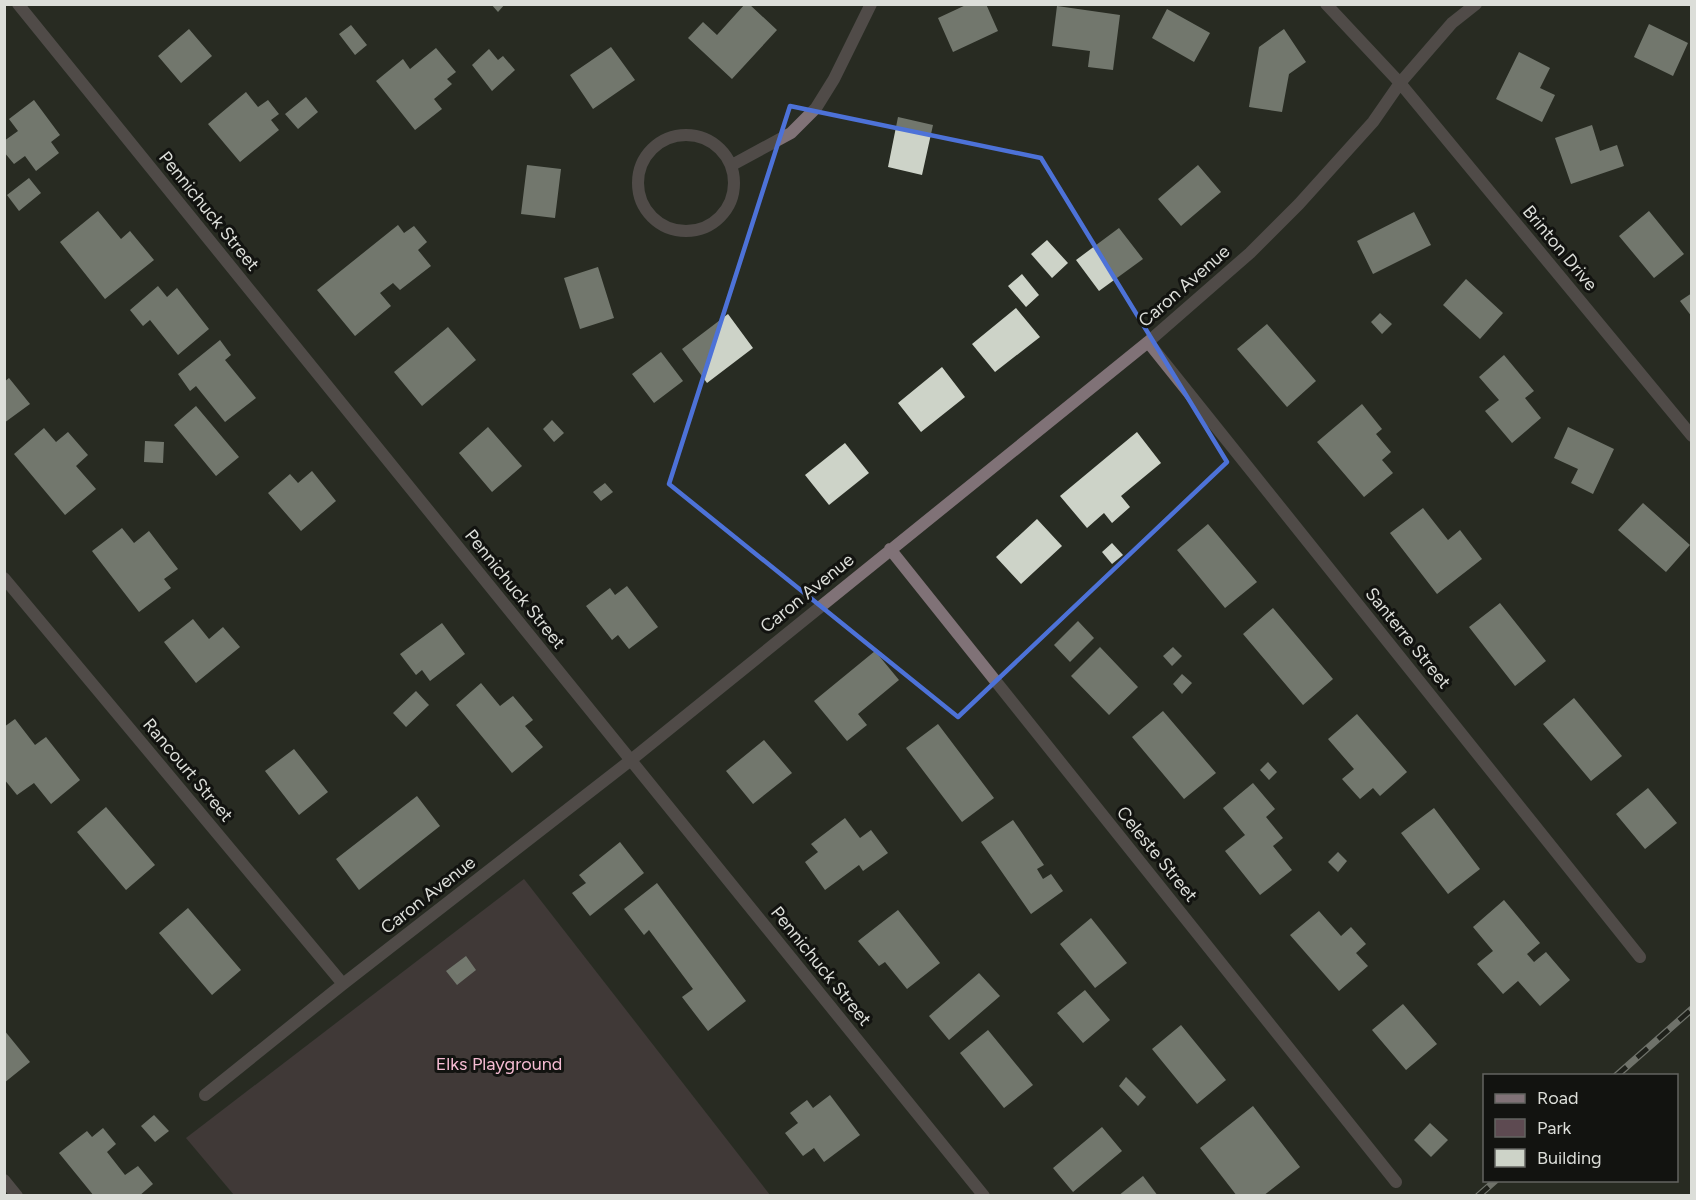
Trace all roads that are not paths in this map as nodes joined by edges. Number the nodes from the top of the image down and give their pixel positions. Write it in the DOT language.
graph roads {
  1 [pos="18,4"];
  2 [pos="871,4"];
  3 [pos="1326,4"];
  4 [pos="1476,4"];
  5 [pos="1400,83"];
  6 [pos="732,165"];
  7 [pos="1148,342"];
  8 [pos="1692,436"];
  9 [pos="890,549"];
  10 [pos="4,578"];
  11 [pos="631,760"];
  12 [pos="1640,957"];
  13 [pos="343,984"];
  14 [pos="205,1095"];
  15 [pos="4,1180"];
  16 [pos="1396,1182"];
  17 [pos="17,1196"];
  18 [pos="984,1196"];
  1 -- 11 [label="street, Pennichuck Street"];
  2 -- 6 [label="street"];
  3 -- 5 [label="street, Brinton Drive"];
  4 -- 5 [label="street"];
  5 -- 7 [label="street, Caron Avenue"];
  5 -- 8 [label="street, Brinton Drive"];
  6 -- 6 [label="street"];
  7 -- 9 [label="street, Caron Avenue"];
  7 -- 12 [label="street, Santerre Street"];
  9 -- 11 [label="street, Caron Avenue"];
  9 -- 16 [label="street, Celeste Street"];
  10 -- 13 [label="street, Rancourt Street"];
  11 -- 13 [label="street, Caron Avenue"];
  11 -- 18 [label="street, Pennichuck Street"];
  13 -- 14 [label="street, Caron Avenue"];
  15 -- 17 [label="street"];
}
